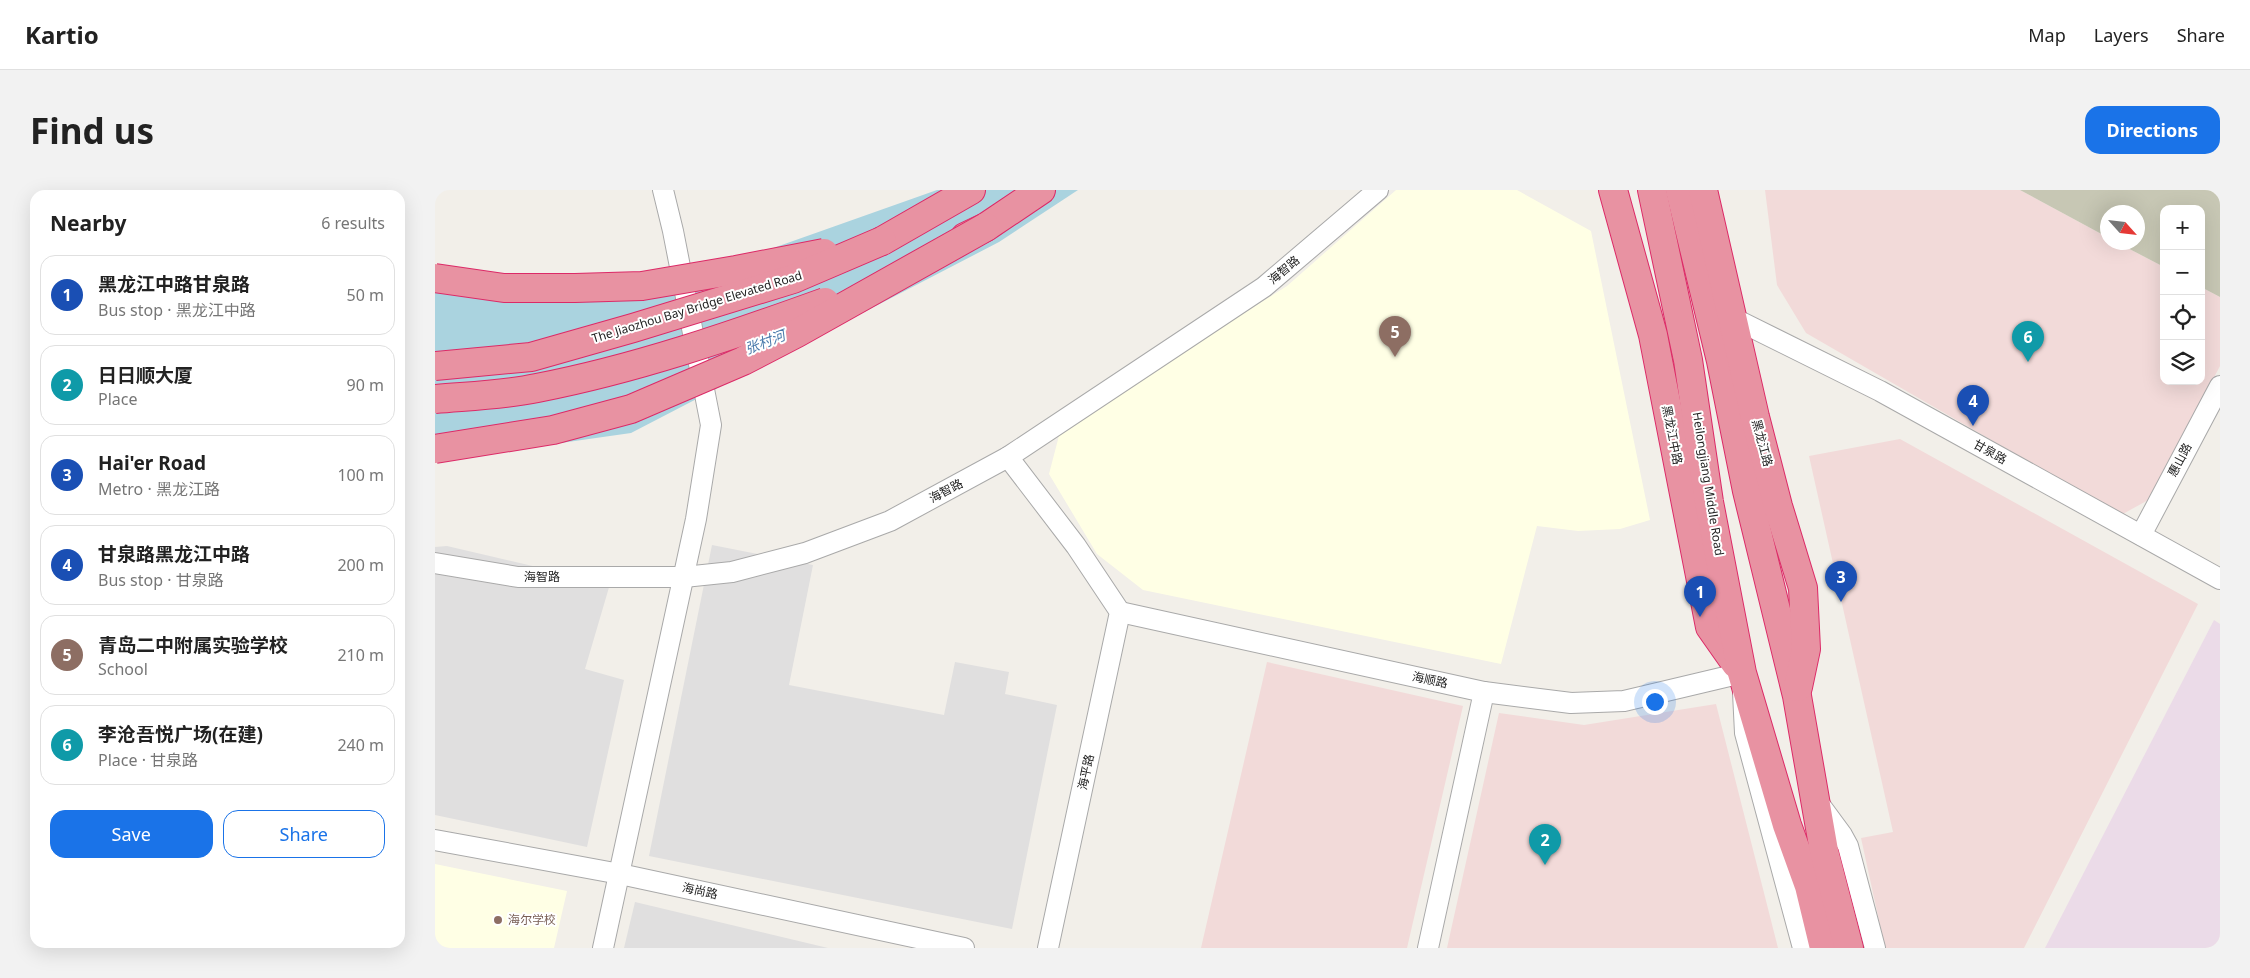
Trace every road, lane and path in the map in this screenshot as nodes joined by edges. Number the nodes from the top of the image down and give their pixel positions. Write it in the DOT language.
graph roads {
  1 [pos="663,190"];
  2 [pos="971,190"];
  3 [pos="1041,190"];
  4 [pos="1378,190"];
  5 [pos="1613,190"];
  6 [pos="1680,190"];
  7 [pos="1686,190"];
  8 [pos="1703,190"];
  9 [pos="1652,193"];
  10 [pos="987,227"];
  11 [pos="1689,233"];
  12 [pos="882,242"];
  13 [pos="435,278"];
  14 [pos="1731,317"];
  15 [pos="435,366"];
  16 [pos="2220,386"];
  17 [pos="435,399"];
  18 [pos="435,449"];
  19 [pos="1008,457"];
  20 [pos="2141,535"];
  21 [pos="435,563"];
  22 [pos="684,577"];
  23 [pos="2220,579"];
  24 [pos="1115,605"];
  25 [pos="1742,673"];
  26 [pos="1484,692"];
  27 [pos="1797,696"];
  28 [pos="1815,798"];
  29 [pos="435,840"];
  30 [pos="620,874"];
  31 [pos="603,948"];
  32 [pos="964,948"];
  33 [pos="1036,948"];
  34 [pos="1049,948"];
  35 [pos="1428,948"];
  36 [pos="1803,948"];
  37 [pos="1824,948"];
  38 [pos="1849,948"];
  39 [pos="1875,948"];
  1 -- 22 [label="street, bridge"];
  2 -- 12 [label="highway, The Jiaozhou Bay Bridge Elevated Road"];
  3 -- 10 [label="highway"];
  4 -- 19 [label="street, 海智路"];
  5 -- 25 [label="highway, 黑龙江中路"];
  6 -- 11 [label="highway"];
  7 -- 11 [label="highway"];
  8 -- 14 [label="highway, 黑龙江路"];
  9 -- 25 [label="highway, Heilongjiang Middle Road"];
  10 -- 17 [label="highway, bridge"];
  10 -- 18 [label="highway, bridge"];
  11 -- 27 [label="highway"];
  12 -- 13 [label="highway, bridge"];
  12 -- 15 [label="highway, The Jiaozhou Bay Bridge Elevated Road, bridge"];
  14 -- 20 [label="street, 甘泉路"];
  14 -- 27 [label="highway, 黑龙江路"];
  16 -- 20 [label="street, 惠山路"];
  19 -- 22 [label="street, 海智路"];
  19 -- 24 [label="street"];
  20 -- 23 [label="street, 甘泉路"];
  21 -- 22 [label="street, 海智路"];
  22 -- 30 [label="street"];
  24 -- 26 [label="street, 海顺路"];
  24 -- 33 [label="street, 海平路"];
  24 -- 34 [label="street, 海平路"];
  25 -- 26 [label="street, 海顺路"];
  25 -- 36 [label="street"];
  25 -- 37 [label="highway, Heilongjiang Middle Road"];
  26 -- 35 [label="street"];
  27 -- 28 [label="highway"];
  28 -- 38 [label="highway"];
  28 -- 39 [label="street"];
  29 -- 30 [label="street, 海尚路"];
  30 -- 31 [label="street"];
  30 -- 32 [label="street, 海尚路"];
}
